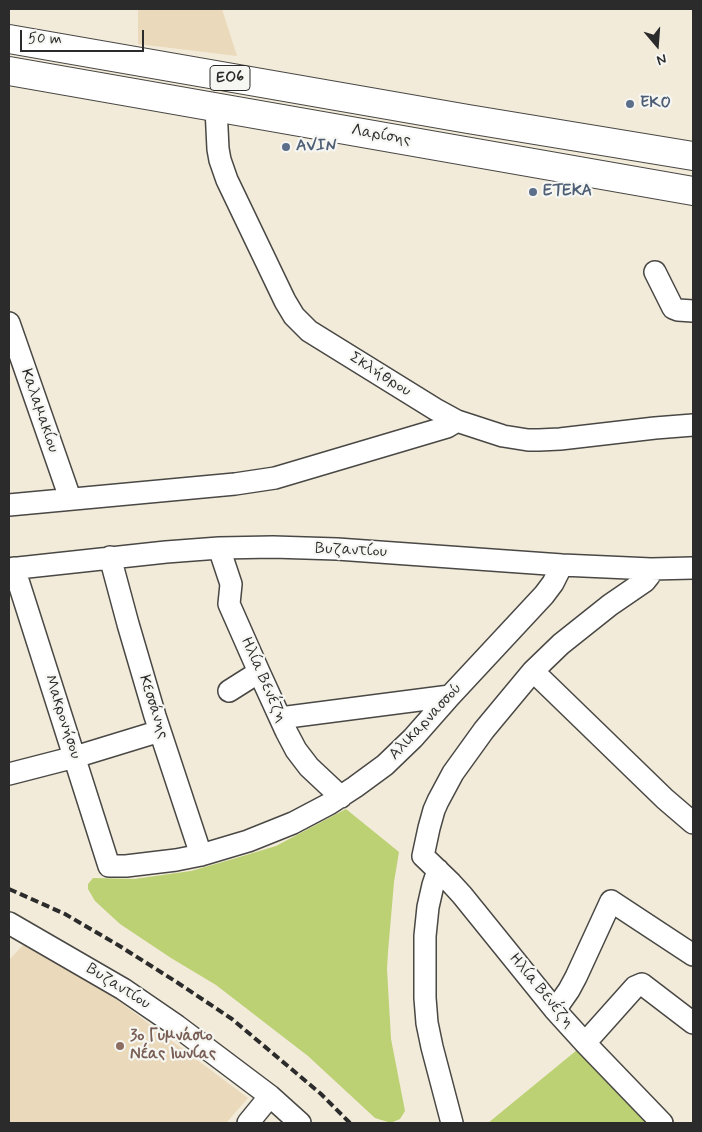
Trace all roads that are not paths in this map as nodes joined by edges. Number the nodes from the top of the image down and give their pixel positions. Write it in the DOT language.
graph roads {
  1 [pos="9,39"];
  2 [pos="9,71"];
  3 [pos="216,108"];
  4 [pos="693,156"];
  5 [pos="693,190"];
  6 [pos="655,272"];
  7 [pos="693,311"];
  8 [pos="9,323"];
  9 [pos="458,421"];
  10 [pos="693,425"];
  11 [pos="70,498"];
  12 [pos="9,505"];
  13 [pos="219,548"];
  14 [pos="110,557"];
  15 [pos="562,565"];
  16 [pos="693,568"];
  17 [pos="11,569"];
  18 [pos="651,569"];
  19 [pos="533,671"];
  20 [pos="259,672"];
  21 [pos="229,691"];
  22 [pos="450,696"];
  23 [pos="280,718"];
  24 [pos="160,731"];
  25 [pos="75,758"];
  26 [pos="9,774"];
  27 [pos="341,796"];
  28 [pos="693,823"];
  29 [pos="202,855"];
  30 [pos="430,863"];
  31 [pos="110,866"];
  32 [pos="9,922"];
  33 [pos="693,955"];
  34 [pos="555,1010"];
  35 [pos="693,1023"];
  36 [pos="585,1043"];
  37 [pos="270,1096"];
  38 [pos="248,1123"];
  39 [pos="300,1123"];
  40 [pos="452,1123"];
  41 [pos="662,1123"];
  1 -- 4 [label="main road, Λαρίσης / ΕΟ6"];
  2 -- 3 [label="main road, Λαρίσης / ΕΟ6"];
  3 -- 5 [label="main road, Λαρίσης / ΕΟ6"];
  3 -- 9 [label="street, Σκλήθρου"];
  6 -- 7 [label="street"];
  8 -- 11 [label="street, Καλαμακίου"];
  9 -- 10 [label="street, Σκλήθρου"];
  9 -- 11 [label="street"];
  11 -- 12 [label="street"];
  13 -- 14 [label="street, Βυζαντίου"];
  13 -- 15 [label="street, Βυζαντίου"];
  13 -- 20 [label="street, Ηλία Βενέζη"];
  14 -- 17 [label="street, Βυζαντίου"];
  14 -- 24 [label="street, Κεσσάνης"];
  15 -- 18 [label="street, Βυζαντίου"];
  15 -- 22 [label="street, Αλικαρνασσού"];
  16 -- 18 [label="street, Βυζαντίου"];
  17 -- 25 [label="street, Μακρονήσου"];
  18 -- 19 [label="street"];
  19 -- 28 [label="street"];
  19 -- 30 [label="street"];
  20 -- 21 [label="street"];
  20 -- 23 [label="street, Ηλία Βενέζη"];
  22 -- 23 [label="street"];
  22 -- 27 [label="street, Αλικαρνασσού"];
  23 -- 27 [label="street, Ηλία Βενέζη"];
  24 -- 25 [label="street"];
  24 -- 29 [label="street, Κεσσάνης"];
  25 -- 26 [label="street"];
  25 -- 31 [label="street, Μακρονήσου"];
  27 -- 29 [label="street, Αλικαρνασσού"];
  29 -- 31 [label="street, Αλικαρνασσού"];
  30 -- 34 [label="street, Ηλία Βενέζη"];
  30 -- 40 [label="street"];
  32 -- 37 [label="street, Βυζαντίου"];
  33 -- 34 [label="street"];
  34 -- 36 [label="street, Ηλία Βενέζη"];
  35 -- 36 [label="street"];
  36 -- 41 [label="street, Ηλία Βενέζη"];
  37 -- 38 [label="street"];
  37 -- 39 [label="street, Βυζαντίου"];
}
